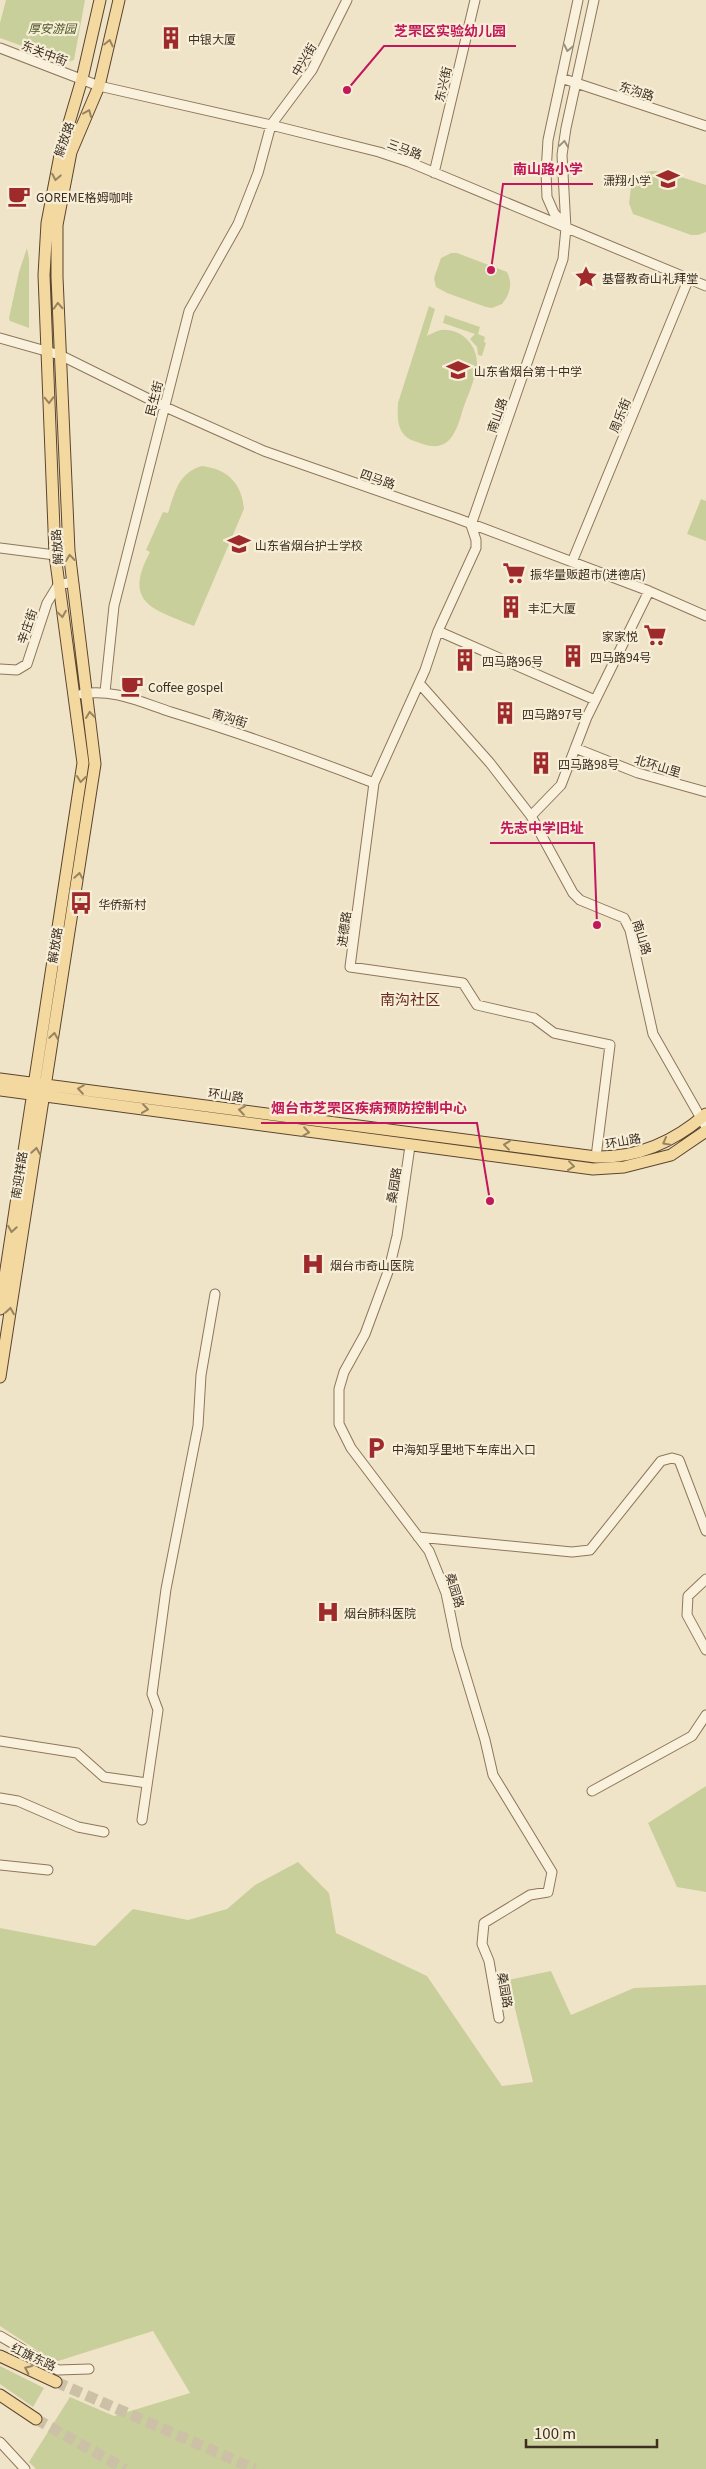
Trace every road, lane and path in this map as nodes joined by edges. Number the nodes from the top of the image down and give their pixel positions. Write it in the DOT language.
graph roads {
  1 [pos="100,0"];
  2 [pos="119,0"];
  3 [pos="348,0"];
  4 [pos="475,0"];
  5 [pos="578,0"];
  6 [pos="594,0"];
  7 [pos="0,48"];
  8 [pos="561,78"];
  9 [pos="82,79"];
  10 [pos="576,83"];
  11 [pos="99,86"];
  12 [pos="272,125"];
  13 [pos="706,126"];
  14 [pos="434,173"];
  15 [pos="566,228"];
  16 [pos="689,278"];
  17 [pos="706,286"];
  18 [pos="0,338"];
  19 [pos="47,351"];
  20 [pos="60,355"];
  21 [pos="164,406"];
  22 [pos="471,525"];
  23 [pos="0,548"];
  24 [pos="55,555"];
  25 [pos="572,562"];
  26 [pos="72,582"];
  27 [pos="58,585"];
  28 [pos="649,590"];
  29 [pos="706,616"];
  30 [pos="438,631"];
  31 [pos="0,669"];
  32 [pos="419,683"];
  33 [pos="105,692"];
  34 [pos="87,693"];
  35 [pos="75,696"];
  36 [pos="595,700"];
  37 [pos="575,748"];
  38 [pos="374,783"];
  39 [pos="706,792"];
  40 [pos="531,816"];
  41 [pos="0,1079"];
  42 [pos="40,1089"];
  43 [pos="0,1090"];
  44 [pos="704,1120"];
  45 [pos="706,1131"];
  46 [pos="410,1146"];
  47 [pos="596,1157"];
  48 [pos="215,1294"];
  49 [pos="0,1308"];
  50 [pos="0,1377"];
  51 [pos="706,1531"];
  52 [pos="418,1537"];
  53 [pos="706,1579"];
  54 [pos="706,1650"];
  55 [pos="706,1715"];
  56 [pos="0,1741"];
  57 [pos="147,1783"];
  58 [pos="592,1790"];
  59 [pos="0,1798"];
  60 [pos="142,1820"];
  61 [pos="104,1832"];
  62 [pos="0,1865"];
  63 [pos="48,1870"];
  64 [pos="499,2018"];
  65 [pos="0,2336"];
  66 [pos="0,2356"];
  67 [pos="89,2369"];
  68 [pos="56,2382"];
  69 [pos="0,2396"];
  70 [pos="36,2419"];
  71 [pos="0,2442"];
  72 [pos="25,2469"];
  1 -- 9 [label="main road, 解放路"];
  11 -- 2 [label="main road, 解放路, one-way"];
  3 -- 12 [label="street, 中兴街"];
  4 -- 14 [label="street, 东兴街"];
  5 -- 8 [label="street, one-way"];
  6 -- 10 [label="street, 南山路"];
  7 -- 9 [label="street, 东关中街"];
  8 -- 10 [label="street, 东沟路"];
  8 -- 15 [label="street"];
  9 -- 11 [label="street, 三马路"];
  9 -- 19 [label="main road, 解放路, one-way"];
  10 -- 13 [label="street, 东沟路"];
  15 -- 10 [label="street, 南山路, one-way"];
  11 -- 12 [label="street, 三马路"];
  20 -- 11 [label="main road, 解放路, one-way"];
  12 -- 14 [label="street, 三马路"];
  12 -- 21 [label="street, 民生街"];
  14 -- 15 [label="street, 三马路"];
  15 -- 16 [label="street, 三马路"];
  15 -- 22 [label="street, 南山路"];
  16 -- 17 [label="street, 三马路"];
  16 -- 25 [label="street, 周乐街"];
  18 -- 19 [label="street, 四马路"];
  19 -- 20 [label="street, 四马路"];
  19 -- 24 [label="main road, 解放路, one-way"];
  20 -- 21 [label="street, 四马路"];
  26 -- 20 [label="main road, 解放路, one-way"];
  21 -- 22 [label="street, 四马路"];
  21 -- 33 [label="street, 民生街"];
  22 -- 25 [label="street, 四马路"];
  22 -- 30 [label="street, 进德路"];
  23 -- 24 [label="street"];
  24 -- 27 [label="main road, 解放路"];
  25 -- 28 [label="street, 四马路"];
  26 -- 27 [label="street"];
  26 -- 34 [label="main road, 解放路"];
  27 -- 31 [label="street, 辛庄街"];
  27 -- 35 [label="main road, 解放路, one-way"];
  28 -- 29 [label="street, 四马路"];
  28 -- 36 [label="street"];
  30 -- 32 [label="street, 进德路"];
  30 -- 36 [label="street"];
  32 -- 38 [label="street, 进德路"];
  32 -- 40 [label="street, 南山路"];
  33 -- 34 [label="street, 南沟街"];
  33 -- 38 [label="street, 南沟街"];
  34 -- 35 [label="street, 南沟街"];
  42 -- 34 [label="main road, 解放路, one-way"];
  35 -- 42 [label="main road, 解放路, one-way"];
  36 -- 37 [label="street"];
  37 -- 39 [label="street, 北环山里"];
  37 -- 40 [label="street"];
  38 -- 47 [label="street, 进德路"];
  40 -- 44 [label="street, 南山路"];
  41 -- 42 [label="main road, 环山路"];
  42 -- 43 [label="main road, 环山路"];
  42 -- 46 [label="main road, 环山路, one-way"];
  47 -- 42 [label="main road, 环山路, one-way"];
  42 -- 49 [label="main road, 南迎祥路, one-way"];
  50 -- 42 [label="main road, 南迎祥路, one-way"];
  44 -- 47 [label="main road, 环山路, one-way"];
  46 -- 45 [label="main road, 环山路, one-way"];
  46 -- 52 [label="street, 桑园路"];
  48 -- 57 [label="street"];
  51 -- 52 [label="street"];
  52 -- 64 [label="street, 桑园路"];
  53 -- 54 [label="street"];
  55 -- 58 [label="street"];
  56 -- 57 [label="street"];
  57 -- 60 [label="street"];
  59 -- 61 [label="street"];
  62 -- 63 [label="street"];
  65 -- 67 [label="street"];
  68 -- 66 [label="main road, 红旗东路, one-way"];
  69 -- 70 [label="main road"];
  71 -- 72 [label="street"];
}
